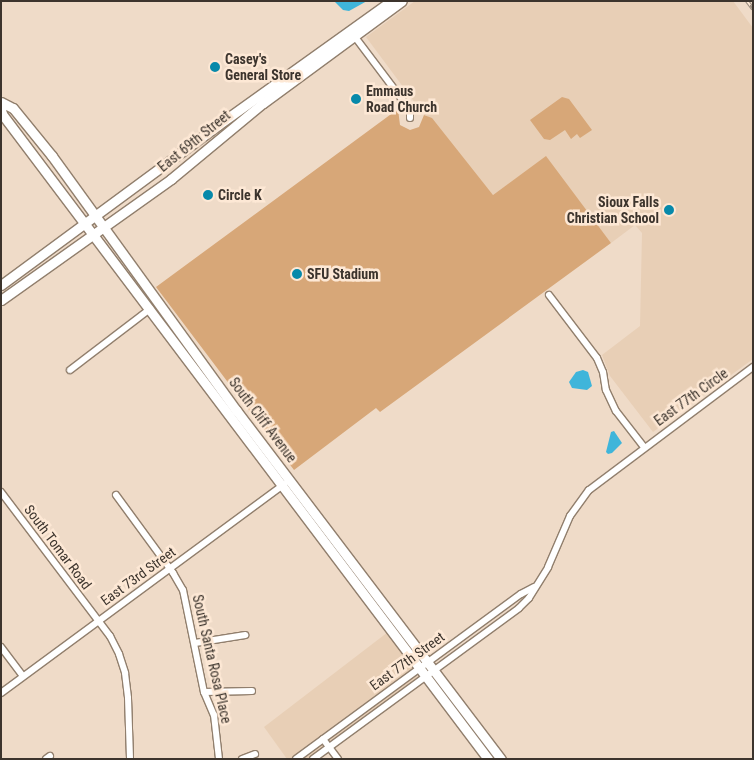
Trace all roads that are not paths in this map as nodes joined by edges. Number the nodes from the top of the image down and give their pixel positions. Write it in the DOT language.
graph roads {
  1 [pos="391,1"];
  2 [pos="402,1"];
  3 [pos="352,33"];
  4 [pos="1,102"];
  5 [pos="1,109"];
  6 [pos="410,118"];
  7 [pos="95,216"];
  8 [pos="85,223"];
  9 [pos="103,228"];
  10 [pos="93,234"];
  11 [pos="1,285"];
  12 [pos="549,295"];
  13 [pos="1,300"];
  14 [pos="150,309"];
  15 [pos="753,367"];
  16 [pos="70,370"];
  17 [pos="644,447"];
  18 [pos="286,482"];
  19 [pos="1,492"];
  20 [pos="116,495"];
  21 [pos="169,568"];
  22 [pos="535,587"];
  23 [pos="98,620"];
  24 [pos="246,635"];
  25 [pos="195,643"];
  26 [pos="1,647"];
  27 [pos="428,661"];
  28 [pos="419,668"];
  29 [pos="434,670"];
  30 [pos="23,676"];
  31 [pos="425,676"];
  32 [pos="252,691"];
  33 [pos="1,692"];
  34 [pos="204,692"];
  35 [pos="323,739"];
  36 [pos="329,747"];
  37 [pos="255,754"];
  38 [pos="130,759"];
  39 [pos="219,759"];
  40 [pos="242,759"];
  41 [pos="296,759"];
  42 [pos="313,759"];
  43 [pos="338,759"];
  44 [pos="488,759"];
  45 [pos="501,759"];
  1 -- 3 [label="main road, East 69th Street"];
  2 -- 3 [label="main road, East 69th Street"];
  3 -- 6 [label="street"];
  3 -- 7 [label="main road, East 69th Street"];
  3 -- 9 [label="main road, East 69th Street"];
  4 -- 7 [label="main road, South Cliff Avenue"];
  5 -- 8 [label="main road, South Cliff Avenue"];
  7 -- 8 [label="main road, East 69th Street"];
  7 -- 9 [label="main road, South Cliff Avenue"];
  8 -- 10 [label="main road, South Cliff Avenue"];
  8 -- 11 [label="main road, East 69th Street"];
  9 -- 10 [label="main road, East 69th Street"];
  9 -- 18 [label="main road, South Cliff Avenue"];
  10 -- 13 [label="main road, East 69th Street"];
  10 -- 14 [label="main road, South Cliff Avenue"];
  12 -- 17 [label="street"];
  14 -- 16 [label="street"];
  14 -- 18 [label="main road, South Cliff Avenue"];
  15 -- 17 [label="street, East 77th Circle"];
  17 -- 22 [label="street, East 77th Street"];
  18 -- 21 [label="street, East 73rd Street"];
  18 -- 27 [label="main road, South Cliff Avenue"];
  18 -- 28 [label="main road, South Cliff Avenue"];
  19 -- 23 [label="street, South Tomar Road"];
  20 -- 21 [label="street, South Santa Rosa Place"];
  21 -- 23 [label="street, East 73rd Street"];
  21 -- 25 [label="street, South Santa Rosa Place"];
  22 -- 27 [label="street, East 77th Street"];
  22 -- 29 [label="street, East 77th Street"];
  23 -- 30 [label="street, East 73rd Street"];
  23 -- 38 [label="street, South Tomar Road"];
  24 -- 25 [label="street"];
  25 -- 34 [label="street, South Santa Rosa Place"];
  26 -- 30 [label="street"];
  27 -- 28 [label="street, East 77th Street"];
  27 -- 29 [label="main road, South Cliff Avenue"];
  28 -- 31 [label="main road, South Cliff Avenue"];
  28 -- 35 [label="street, East 77th Street"];
  29 -- 31 [label="street, East 77th Street"];
  29 -- 45 [label="main road, South Cliff Avenue"];
  30 -- 33 [label="street, East 73rd Street"];
  31 -- 36 [label="street, East 77th Street"];
  31 -- 44 [label="main road, South Cliff Avenue"];
  32 -- 34 [label="street"];
  34 -- 39 [label="street, South Santa Rosa Place"];
  35 -- 36 [label="street"];
  35 -- 41 [label="street, East 77th Street"];
  36 -- 42 [label="street, East 77th Street"];
  36 -- 43 [label="street"];
  37 -- 40 [label="street"];
}
